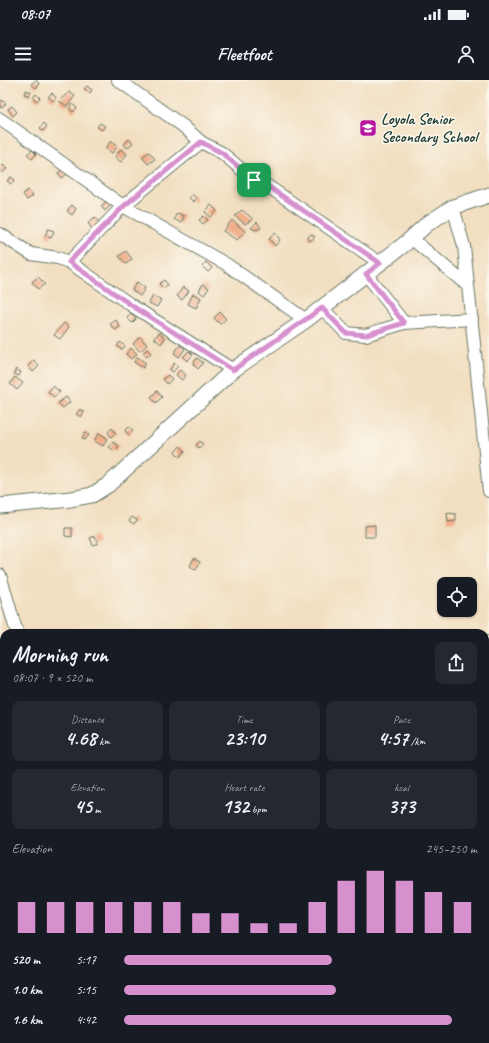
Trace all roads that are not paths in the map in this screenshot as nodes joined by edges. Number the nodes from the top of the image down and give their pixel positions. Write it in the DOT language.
graph roads {
  1 [pos="118,80"];
  2 [pos="0,119"];
  3 [pos="201,142"];
  4 [pos="489,195"];
  5 [pos="124,206"];
  6 [pos="453,207"];
  7 [pos="0,234"];
  8 [pos="411,238"];
  9 [pos="69,262"];
  10 [pos="380,263"];
  11 [pos="366,274"];
  12 [pos="468,286"];
  13 [pos="322,308"];
  14 [pos="472,319"];
  15 [pos="306,320"];
  16 [pos="404,323"];
  17 [pos="233,370"];
  18 [pos="489,491"];
  19 [pos="0,506"];
  20 [pos="0,575"];
  21 [pos="16,629"];
  1 -- 3 [label="street"];
  2 -- 5 [label="street"];
  3 -- 5 [label="street"];
  3 -- 10 [label="street"];
  4 -- 6 [label="main road"];
  5 -- 9 [label="street"];
  5 -- 15 [label="street"];
  6 -- 8 [label="main road"];
  6 -- 12 [label="street"];
  7 -- 9 [label="street"];
  8 -- 10 [label="main road"];
  8 -- 12 [label="street"];
  9 -- 17 [label="street"];
  10 -- 11 [label="main road"];
  11 -- 13 [label="main road"];
  11 -- 16 [label="street"];
  12 -- 14 [label="street"];
  13 -- 15 [label="main road"];
  13 -- 16 [label="street"];
  14 -- 16 [label="street"];
  14 -- 18 [label="street"];
  15 -- 17 [label="main road"];
  17 -- 19 [label="main road"];
  20 -- 21 [label="street"];
}
